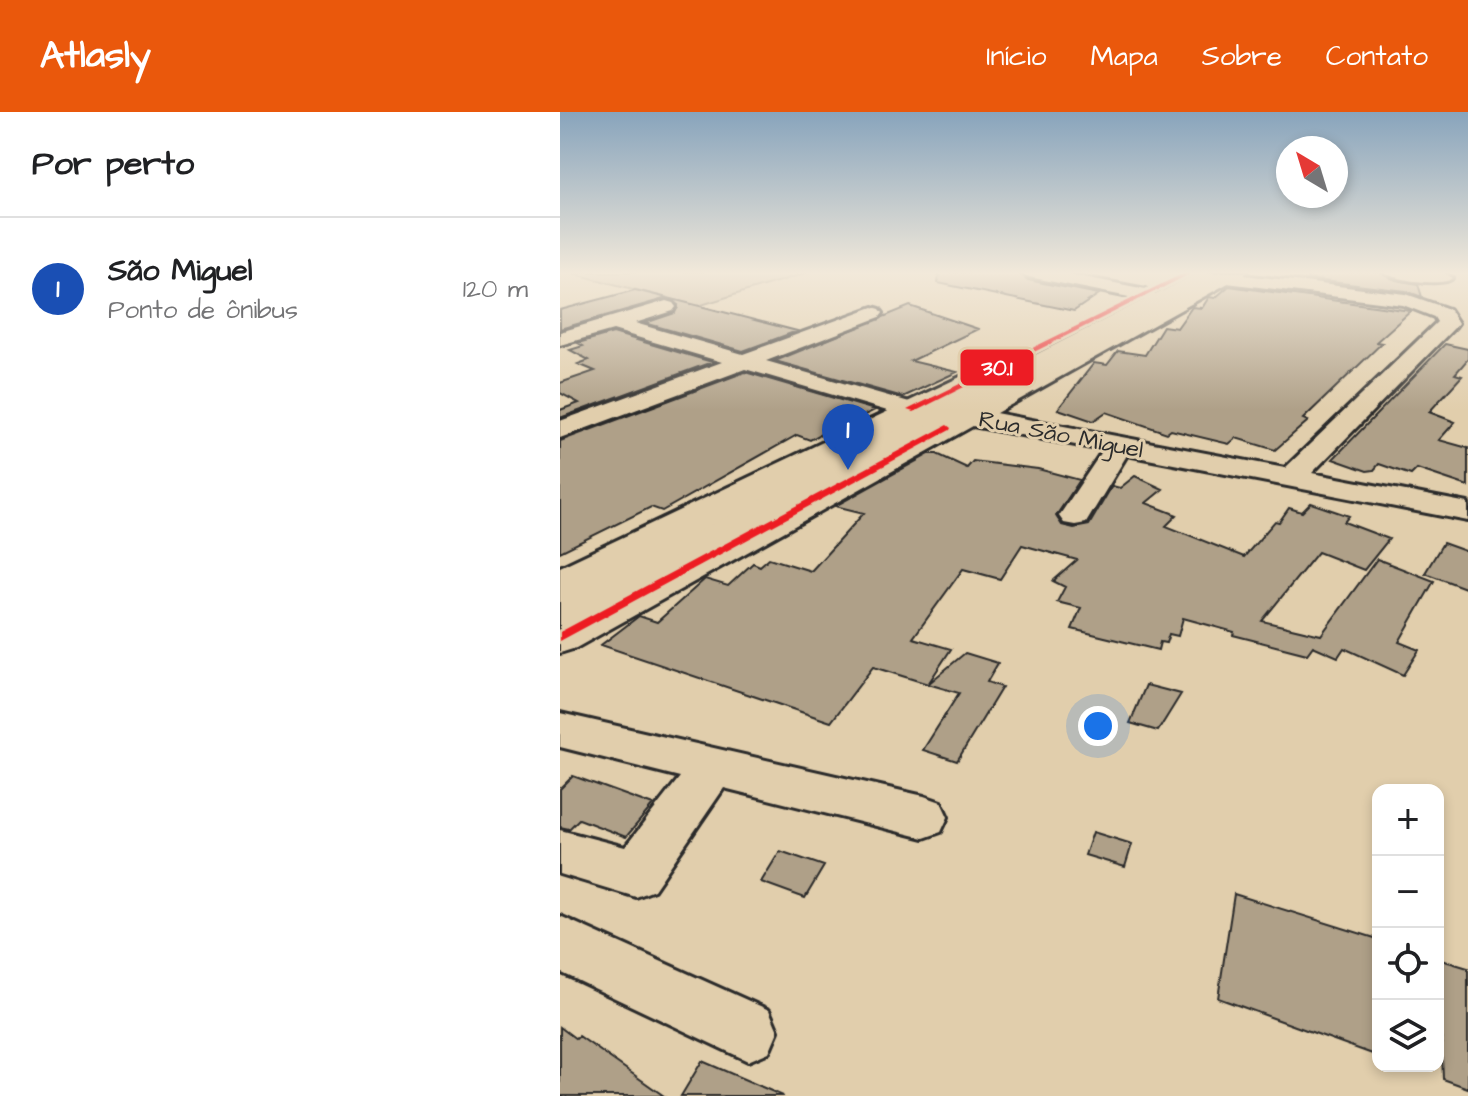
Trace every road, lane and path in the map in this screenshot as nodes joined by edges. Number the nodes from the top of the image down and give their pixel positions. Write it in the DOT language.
graph roads {
  1 [pos="630,318"];
  2 [pos="860,318"];
  3 [pos="1106,318"];
  4 [pos="1136,318"];
  5 [pos="1445,318"];
  6 [pos="613,323"];
  7 [pos="560,339"];
  8 [pos="743,361"];
  9 [pos="940,413"];
  10 [pos="561,429"];
  11 [pos="1119,446"];
  12 [pos="1290,479"];
  13 [pos="1468,512"];
  14 [pos="1075,516"];
  15 [pos="560,584"];
  16 [pos="560,609"];
  17 [pos="560,637"];
  18 [pos="560,730"];
  19 [pos="713,767"];
  20 [pos="924,817"];
  21 [pos="560,852"];
  22 [pos="560,943"];
  23 [pos="748,1031"];
  1 -- 6 [label="street"];
  2 -- 8 [label="street"];
  3 -- 9 [label="main road"];
  4 -- 9 [label="main road"];
  5 -- 12 [label="street"];
  6 -- 7 [label="street"];
  6 -- 8 [label="street, Rua São Miguel"];
  8 -- 9 [label="street, Rua São Miguel"];
  8 -- 10 [label="street"];
  9 -- 11 [label="street, Rua São Miguel"];
  9 -- 15 [label="main road"];
  9 -- 16 [label="street"];
  9 -- 17 [label="main road"];
  11 -- 12 [label="street, Rua São Miguel"];
  11 -- 14 [label="street"];
  12 -- 13 [label="street, Rua São Miguel"];
  18 -- 19 [label="street"];
  19 -- 20 [label="street"];
  19 -- 21 [label="street"];
  22 -- 23 [label="street"];
}
